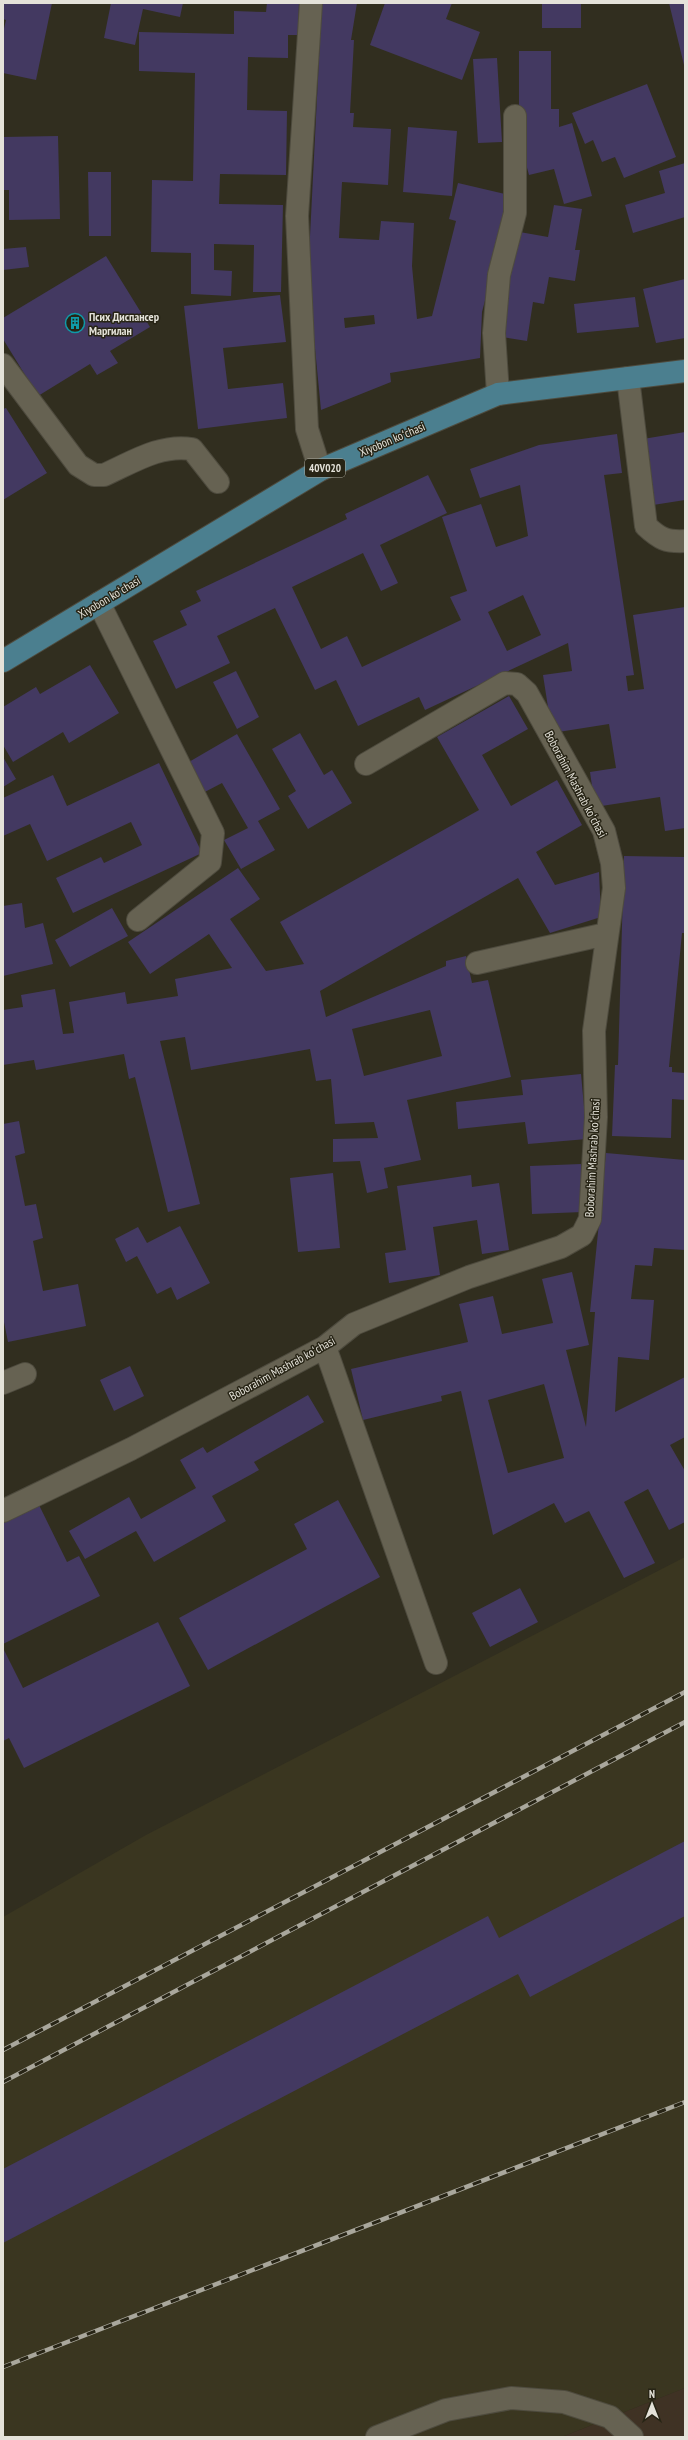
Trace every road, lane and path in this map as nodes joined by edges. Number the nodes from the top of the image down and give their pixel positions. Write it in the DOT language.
graph roads {
  1 [pos="311,3"];
  2 [pos="515,116"];
  3 [pos="3,365"];
  4 [pos="685,370"];
  5 [pos="628,378"];
  6 [pos="498,394"];
  7 [pos="320,470"];
  8 [pos="218,482"];
  9 [pos="685,541"];
  10 [pos="99,604"];
  11 [pos="3,661"];
  12 [pos="366,764"];
  13 [pos="138,920"];
  14 [pos="606,934"];
  15 [pos="477,962"];
  16 [pos="325,1347"];
  17 [pos="26,1374"];
  18 [pos="3,1383"];
  19 [pos="3,1511"];
  20 [pos="436,1663"];
  21 [pos="377,2437"];
  22 [pos="632,2437"];
  1 -- 7 [label="street"];
  2 -- 6 [label="street"];
  3 -- 8 [label="street"];
  4 -- 5 [label="main road, Xiyobon koʻchasi / 40V020"];
  5 -- 6 [label="main road, Xiyobon koʻchasi / 40V020"];
  5 -- 9 [label="street"];
  6 -- 7 [label="main road, Xiyobon koʻchasi / 40V020"];
  7 -- 10 [label="main road, Xiyobon koʻchasi / 40V020"];
  10 -- 11 [label="main road, Xiyobon koʻchasi / 40V020"];
  10 -- 13 [label="street"];
  12 -- 14 [label="street, Boborahim Mashrab koʻchasi"];
  14 -- 15 [label="street"];
  14 -- 16 [label="street, Boborahim Mashrab koʻchasi"];
  16 -- 19 [label="street, Boborahim Mashrab koʻchasi"];
  16 -- 20 [label="street"];
  17 -- 18 [label="street"];
  21 -- 22 [label="street"];
}
